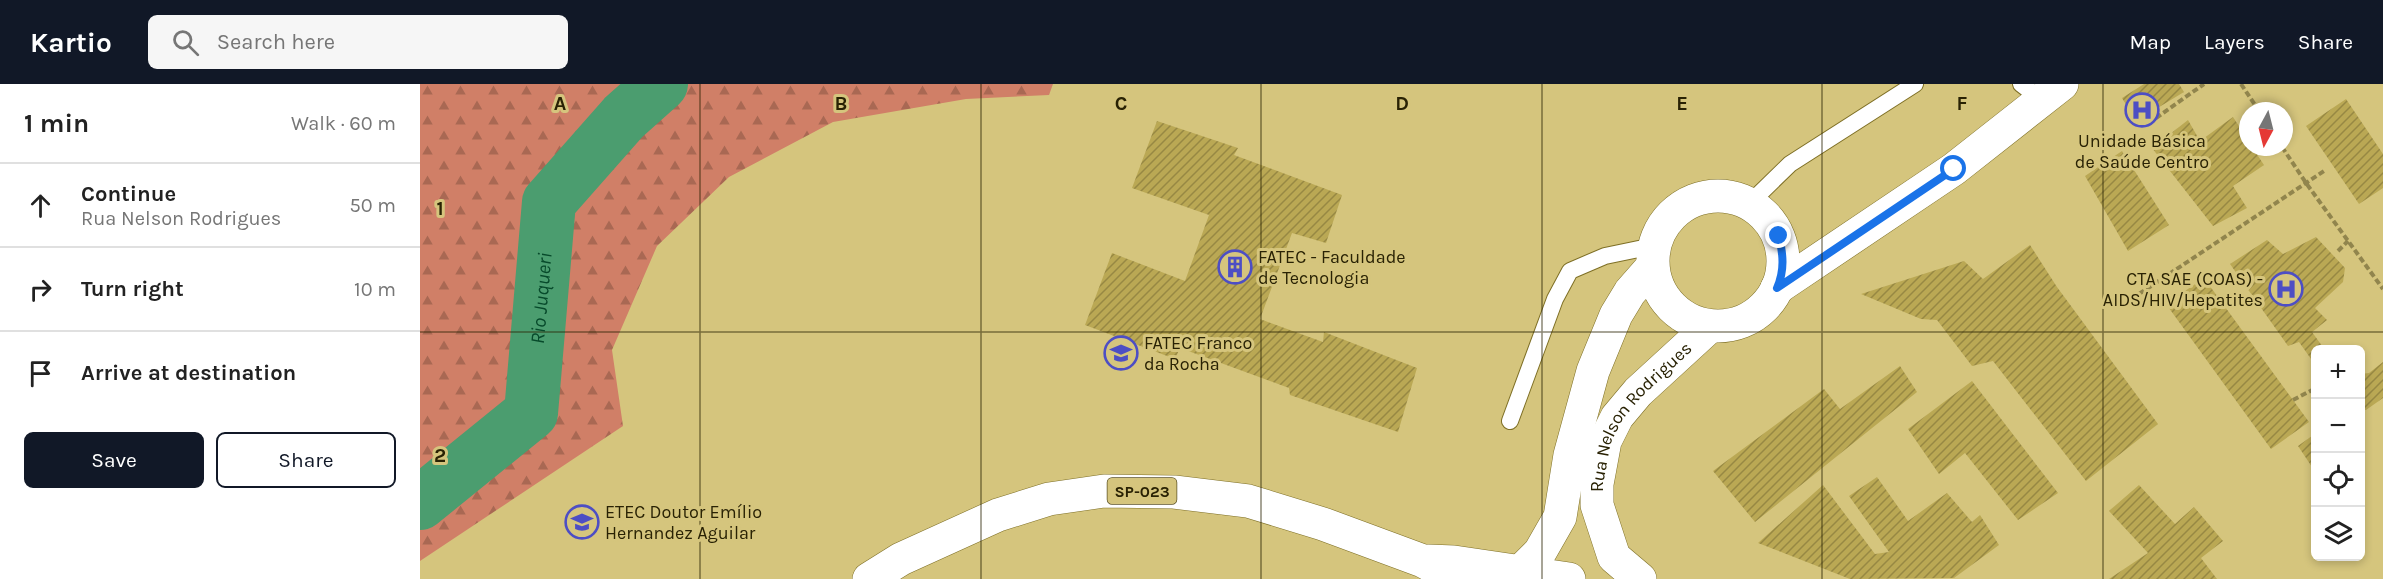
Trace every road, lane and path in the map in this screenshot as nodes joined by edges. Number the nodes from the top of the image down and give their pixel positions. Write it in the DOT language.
graph roads {
  1 [pos="1915,84"];
  2 [pos="2204,84"];
  3 [pos="2241,84"];
  4 [pos="2042,89"];
  5 [pos="2253,102"];
  6 [pos="2156,118"];
  7 [pos="2288,156"];
  8 [pos="2324,171"];
  9 [pos="2306,183"];
  10 [pos="1750,203"];
  11 [pos="2348,241"];
  12 [pos="2338,251"];
  13 [pos="1652,257"];
  14 [pos="1777,288"];
  15 [pos="2383,289"];
  16 [pos="2124,304"];
  17 [pos="1710,326"];
  18 [pos="2311,391"];
  19 [pos="2293,400"];
  20 [pos="1510,421"];
  21 [pos="1424,561"];
  22 [pos="1519,573"];
  23 [pos="868,579"];
  24 [pos="1455,579"];
  25 [pos="1569,579"];
  26 [pos="1640,579"];
  1 -- 10 [label="lane"];
  2 -- 6 [label="path"];
  3 -- 5 [label="path"];
  4 -- 14 [label="street"];
  7 -- 9 [label="path"];
  8 -- 9 [label="path"];
  9 -- 11 [label="path"];
  9 -- 16 [label="path"];
  10 -- 13 [label="street"];
  10 -- 14 [label="street"];
  11 -- 12 [label="path"];
  11 -- 15 [label="path"];
  13 -- 17 [label="street"];
  13 -- 20 [label="lane"];
  13 -- 22 [label="street"];
  14 -- 17 [label="street"];
  17 -- 26 [label="street, Rua Nelson Rodrigues"];
  18 -- 19 [label="path"];
  21 -- 22 [label="street, SP-023"];
  21 -- 23 [label="street, SP-023"];
  21 -- 24 [label="street, SP-023"];
  22 -- 25 [label="street, SP-023"];
}
